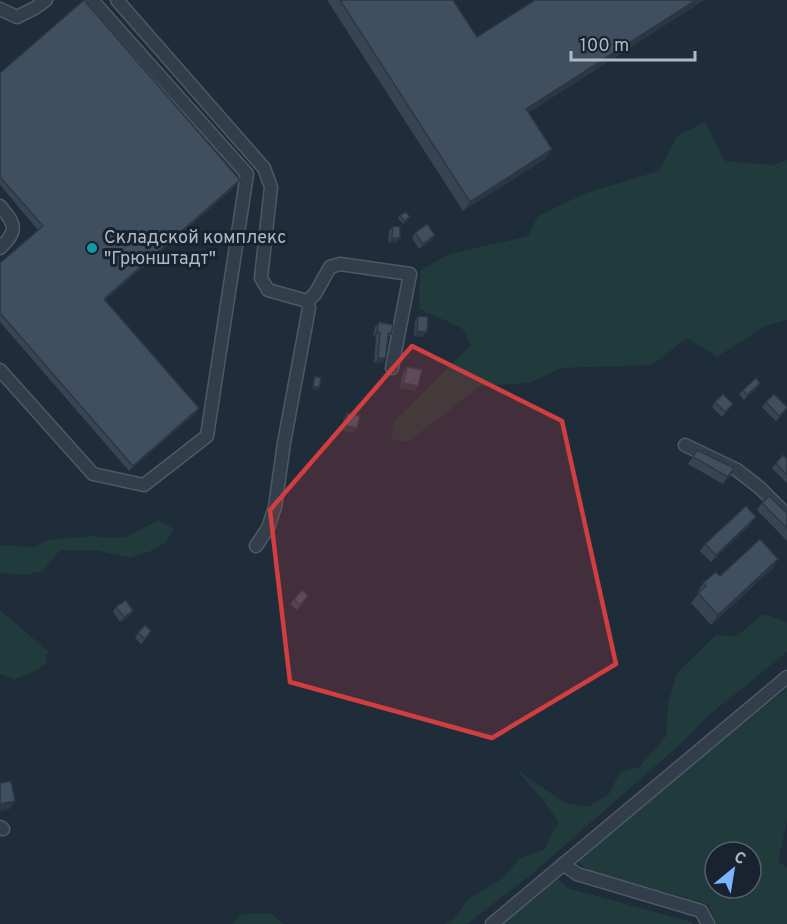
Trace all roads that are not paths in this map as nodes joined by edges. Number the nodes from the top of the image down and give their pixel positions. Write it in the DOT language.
graph roads {
  1 [pos="46,0"];
  2 [pos="92,0"];
  3 [pos="117,0"];
  4 [pos="0,9"];
  5 [pos="0,206"];
  6 [pos="0,248"];
  7 [pos="307,301"];
  8 [pos="392,368"];
  9 [pos="0,370"];
  10 [pos="685,445"];
  11 [pos="787,515"];
  12 [pos="256,546"];
  13 [pos="787,677"];
  14 [pos="563,864"];
  15 [pos="492,924"];
  16 [pos="708,924"];
  1 -- 4 [label="street"];
  2 -- 9 [label="street"];
  3 -- 7 [label="street"];
  5 -- 6 [label="street"];
  7 -- 8 [label="street"];
  7 -- 12 [label="street"];
  10 -- 11 [label="street"];
  13 -- 14 [label="street"];
  14 -- 15 [label="street"];
  14 -- 16 [label="street"];
}
